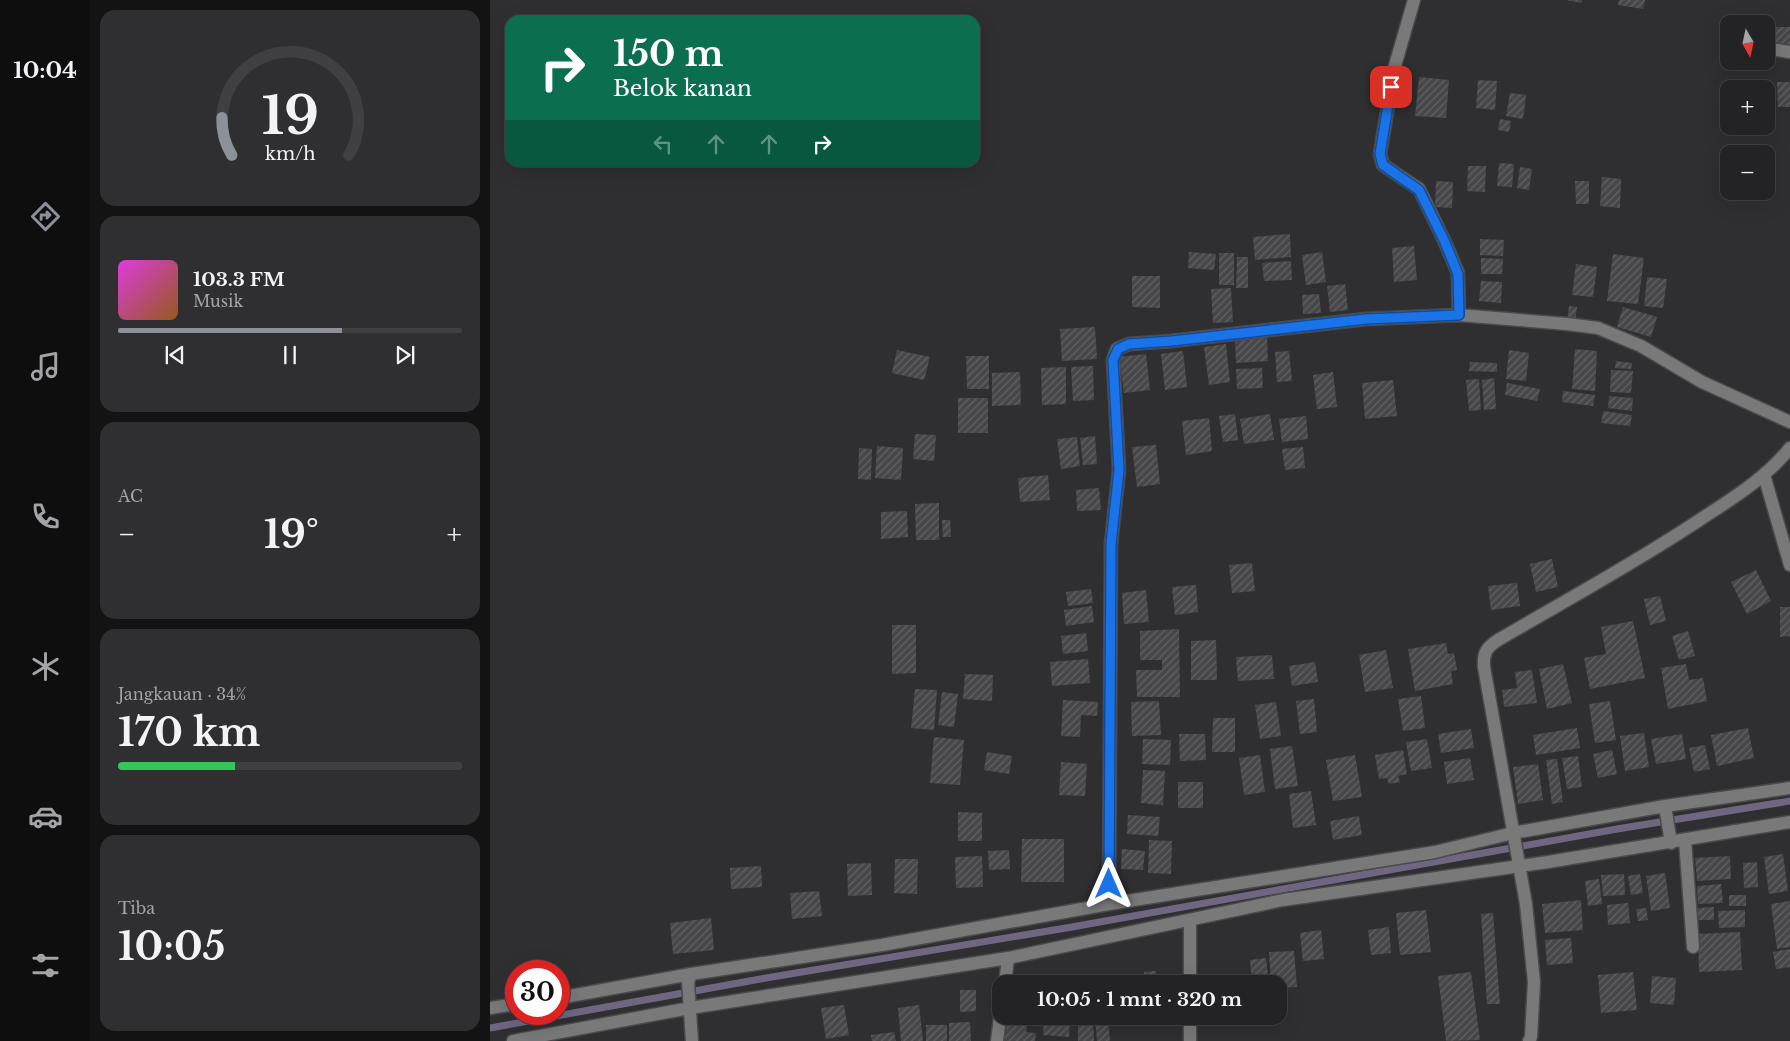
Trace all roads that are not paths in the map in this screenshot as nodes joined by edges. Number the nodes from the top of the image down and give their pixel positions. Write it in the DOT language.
graph roads {
  1 [pos="1414,0"];
  2 [pos="1459,315"];
  3 [pos="1790,422"];
  4 [pos="1790,448"];
  5 [pos="1764,475"];
  6 [pos="1790,565"];
  7 [pos="1790,788"];
  8 [pos="1665,809"];
  9 [pos="1790,822"];
  10 [pos="1514,836"];
  11 [pos="1670,839"];
  12 [pos="1685,840"];
  13 [pos="1518,862"];
  14 [pos="1109,904"];
  15 [pos="1190,920"];
  16 [pos="1693,947"];
  17 [pos="1008,958"];
  18 [pos="1006,975"];
  19 [pos="1190,975"];
  20 [pos="690,978"];
  21 [pos="570,996"];
  22 [pos="505,1006"];
  23 [pos="690,1007"];
  24 [pos="490,1008"];
  25 [pos="1000,1025"];
  26 [pos="1190,1025"];
  27 [pos="513,1041"];
  28 [pos="692,1041"];
  29 [pos="998,1041"];
  30 [pos="1190,1041"];
  31 [pos="1529,1041"];
  1 -- 2 [label="street"];
  2 -- 3 [label="street"];
  2 -- 14 [label="street"];
  4 -- 5 [label="street"];
  5 -- 6 [label="street"];
  5 -- 10 [label="street"];
  7 -- 8 [label="street"];
  8 -- 10 [label="street"];
  8 -- 11 [label="street"];
  9 -- 12 [label="street"];
  10 -- 13 [label="street"];
  10 -- 14 [label="street"];
  11 -- 12 [label="street"];
  11 -- 13 [label="street"];
  12 -- 16 [label="street"];
  13 -- 15 [label="street"];
  13 -- 31 [label="street"];
  14 -- 20 [label="street"];
  15 -- 17 [label="street"];
  15 -- 19 [label="street"];
  17 -- 18 [label="street"];
  17 -- 23 [label="street"];
  20 -- 21 [label="street"];
  20 -- 23 [label="street"];
  22 -- 24 [label="street"];
  23 -- 27 [label="street"];
  23 -- 28 [label="street"];
  25 -- 29 [label="street"];
  26 -- 30 [label="street"];
}
